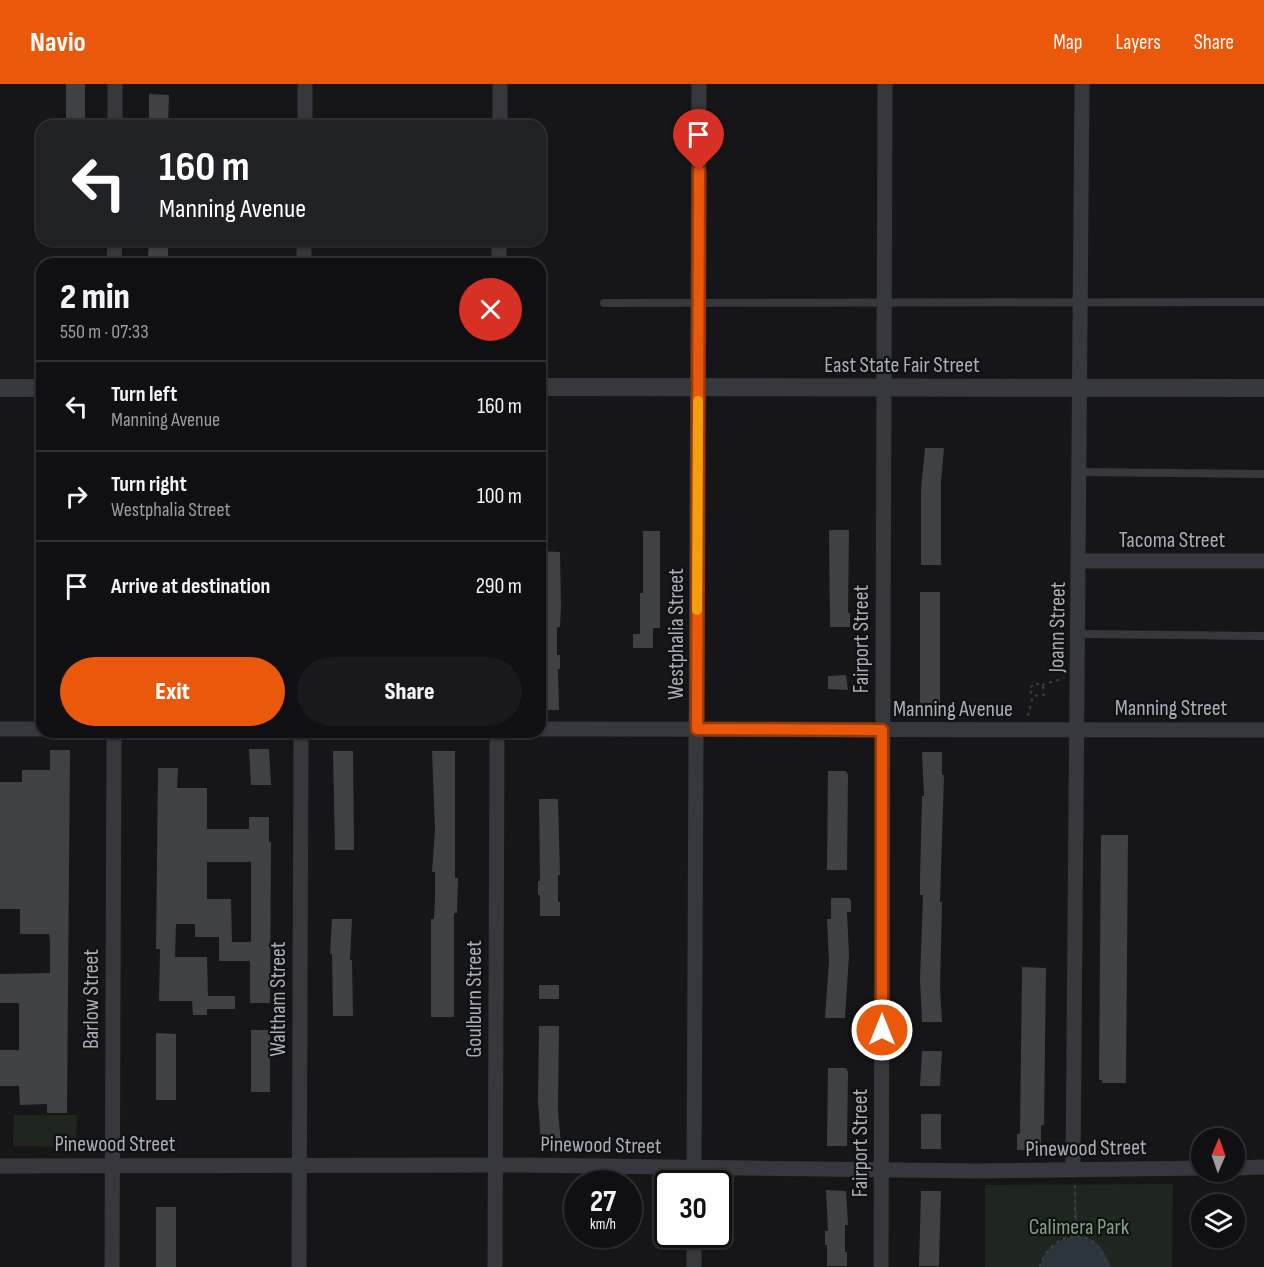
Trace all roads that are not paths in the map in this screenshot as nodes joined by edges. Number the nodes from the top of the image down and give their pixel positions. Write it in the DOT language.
graph roads {
  1 [pos="115,84"];
  2 [pos="305,84"];
  3 [pos="500,84"];
  4 [pos="699,84"];
  5 [pos="885,84"];
  6 [pos="1082,84"];
  7 [pos="115,120"];
  8 [pos="305,120"];
  9 [pos="500,120"];
  10 [pos="1081,301"];
  11 [pos="884,302"];
  12 [pos="1264,302"];
  13 [pos="604,303"];
  14 [pos="698,303"];
  15 [pos="546,387"];
  16 [pos="698,387"];
  17 [pos="0,388"];
  18 [pos="36,388"];
  19 [pos="884,388"];
  20 [pos="1081,388"];
  21 [pos="1264,388"];
  22 [pos="1080,472"];
  23 [pos="1264,474"];
  24 [pos="1079,561"];
  25 [pos="1264,561"];
  26 [pos="1079,633"];
  27 [pos="1264,636"];
  28 [pos="0,729"];
  29 [pos="36,729"];
  30 [pos="546,729"];
  31 [pos="697,729"];
  32 [pos="882,730"];
  33 [pos="1078,730"];
  34 [pos="1264,730"];
  35 [pos="114,738"];
  36 [pos="301,738"];
  37 [pos="497,738"];
  38 [pos="112,1165"];
  39 [pos="0,1166"];
  40 [pos="299,1166"];
  41 [pos="495,1166"];
  42 [pos="694,1167"];
  43 [pos="1264,1167"];
  44 [pos="882,1168"];
  45 [pos="1245,1168"];
  46 [pos="1191,1169"];
  47 [pos="1074,1176"];
  48 [pos="694,1248"];
  49 [pos="112,1267"];
  50 [pos="298,1267"];
  51 [pos="495,1267"];
  52 [pos="694,1267"];
  53 [pos="881,1267"];
  1 -- 7 [label="street"];
  2 -- 8 [label="street"];
  3 -- 9 [label="street"];
  4 -- 14 [label="street, Westphalia Street"];
  5 -- 11 [label="street, Fairport Street"];
  6 -- 10 [label="street, Joann Street"];
  10 -- 11 [label="lane"];
  10 -- 12 [label="lane"];
  10 -- 20 [label="street, Joann Street"];
  11 -- 14 [label="lane"];
  11 -- 19 [label="street, Fairport Street"];
  13 -- 14 [label="lane"];
  14 -- 16 [label="street, Westphalia Street"];
  15 -- 16 [label="street, East State Fair Street"];
  16 -- 19 [label="street, East State Fair Street"];
  16 -- 31 [label="street, Westphalia Street"];
  17 -- 18 [label="street"];
  19 -- 20 [label="street, East State Fair Street"];
  19 -- 32 [label="street, Fairport Street"];
  20 -- 21 [label="street, East State Fair Street"];
  20 -- 22 [label="street, Joann Street"];
  22 -- 23 [label="lane"];
  22 -- 24 [label="street, Joann Street"];
  24 -- 25 [label="street, Tacoma Street"];
  24 -- 26 [label="street, Joann Street"];
  26 -- 27 [label="lane"];
  26 -- 33 [label="street, Joann Street"];
  28 -- 29 [label="street"];
  30 -- 31 [label="street, Manning Avenue"];
  31 -- 32 [label="street, Manning Avenue"];
  31 -- 42 [label="street, Westphalia Street"];
  32 -- 33 [label="street, Manning Avenue"];
  32 -- 44 [label="street, Fairport Street"];
  33 -- 34 [label="street, Manning Street"];
  33 -- 47 [label="street, Joann Street"];
  35 -- 38 [label="street, Barlow Street"];
  36 -- 40 [label="street, Waltham Street"];
  37 -- 41 [label="street, Goulburn Street"];
  38 -- 39 [label="street, Pinewood Street"];
  38 -- 40 [label="street, Pinewood Street"];
  38 -- 49 [label="street, Barlow Street"];
  40 -- 41 [label="street, Pinewood Street"];
  40 -- 50 [label="street, Waltham Street"];
  41 -- 42 [label="street, Pinewood Street"];
  41 -- 51 [label="street, Goulburn Street"];
  42 -- 44 [label="street, Pinewood Street"];
  43 -- 45 [label="street"];
  44 -- 47 [label="street, Pinewood Street"];
  44 -- 53 [label="street, Fairport Street"];
  46 -- 47 [label="street, Pinewood Street"];
  48 -- 52 [label="street"];
}
